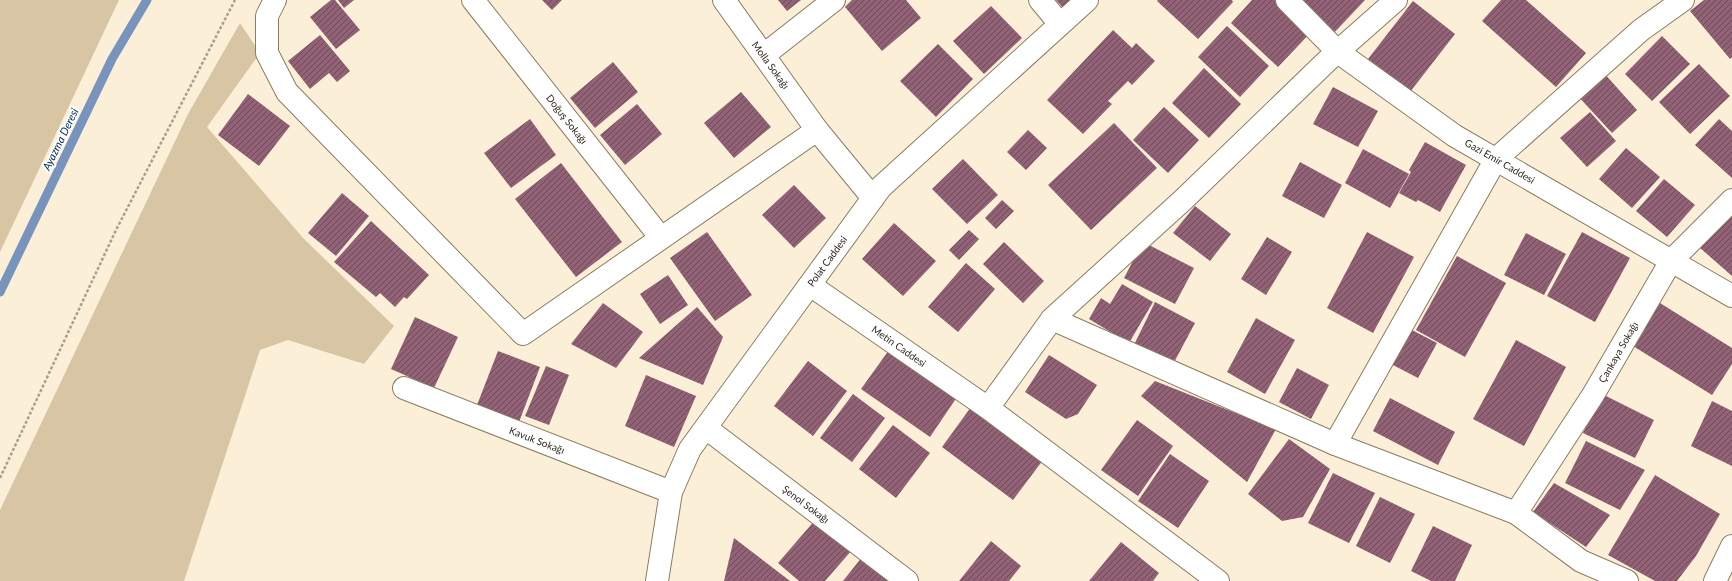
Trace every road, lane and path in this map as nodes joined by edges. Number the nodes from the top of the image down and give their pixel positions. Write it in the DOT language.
graph roads {
  1 [pos="235,0"];
  2 [pos="275,0"];
  3 [pos="473,0"];
  4 [pos="724,0"];
  5 [pos="834,0"];
  6 [pos="1040,0"];
  7 [pos="1087,0"];
  8 [pos="1286,0"];
  9 [pos="1396,0"];
  10 [pos="1683,0"];
  11 [pos="1060,24"];
  12 [pos="1338,52"];
  13 [pos="764,55"];
  14 [pos="817,130"];
  15 [pos="1496,159"];
  16 [pos="873,198"];
  17 [pos="1732,200"];
  18 [pos="661,238"];
  19 [pos="1670,260"];
  20 [pos="810,285"];
  21 [pos="1732,296"];
  22 [pos="1052,319"];
  23 [pos="404,388"];
  24 [pos="988,408"];
  25 [pos="706,428"];
  26 [pos="1335,444"];
  27 [pos="0,478"];
  28 [pos="671,492"];
  29 [pos="1516,513"];
  30 [pos="1732,546"];
  31 [pos="657,581"];
  32 [pos="907,581"];
  33 [pos="1218,581"];
  34 [pos="1627,581"];
  35 [pos="1715,581"];
  1 -- 27 [label="path"];
  2 -- 18 [label="street"];
  3 -- 18 [label="street, Doğuş Sokağı"];
  4 -- 13 [label="street, Molla Sokağı"];
  5 -- 13 [label="street"];
  6 -- 11 [label="street"];
  7 -- 11 [label="street, Polat Caddesi"];
  8 -- 12 [label="street, Gazi Emir Caddesi"];
  9 -- 12 [label="street"];
  10 -- 15 [label="street"];
  11 -- 16 [label="street, Polat Caddesi"];
  12 -- 15 [label="street, Gazi Emir Caddesi"];
  12 -- 22 [label="street"];
  13 -- 14 [label="street, Molla Sokağı"];
  14 -- 16 [label="street, Molla Sokağı"];
  14 -- 18 [label="street"];
  15 -- 19 [label="street, Gazi Emir Caddesi"];
  15 -- 26 [label="street"];
  16 -- 20 [label="street, Polat Caddesi"];
  17 -- 19 [label="street, Çankaya Sokağı"];
  19 -- 21 [label="street, Gazi Emir Caddesi"];
  19 -- 29 [label="street, Çankaya Sokağı"];
  20 -- 24 [label="street, Metin Caddesi"];
  20 -- 25 [label="street, Polat Caddesi"];
  22 -- 24 [label="street"];
  22 -- 26 [label="street"];
  23 -- 28 [label="street, Kavuk Sokağı"];
  24 -- 33 [label="street, Metin Caddesi"];
  25 -- 28 [label="street, Polat Caddesi"];
  25 -- 32 [label="street, Şenol Sokağı"];
  26 -- 29 [label="street"];
  28 -- 31 [label="street, Polat Caddesi"];
  29 -- 34 [label="street"];
  30 -- 35 [label="street"];
}
